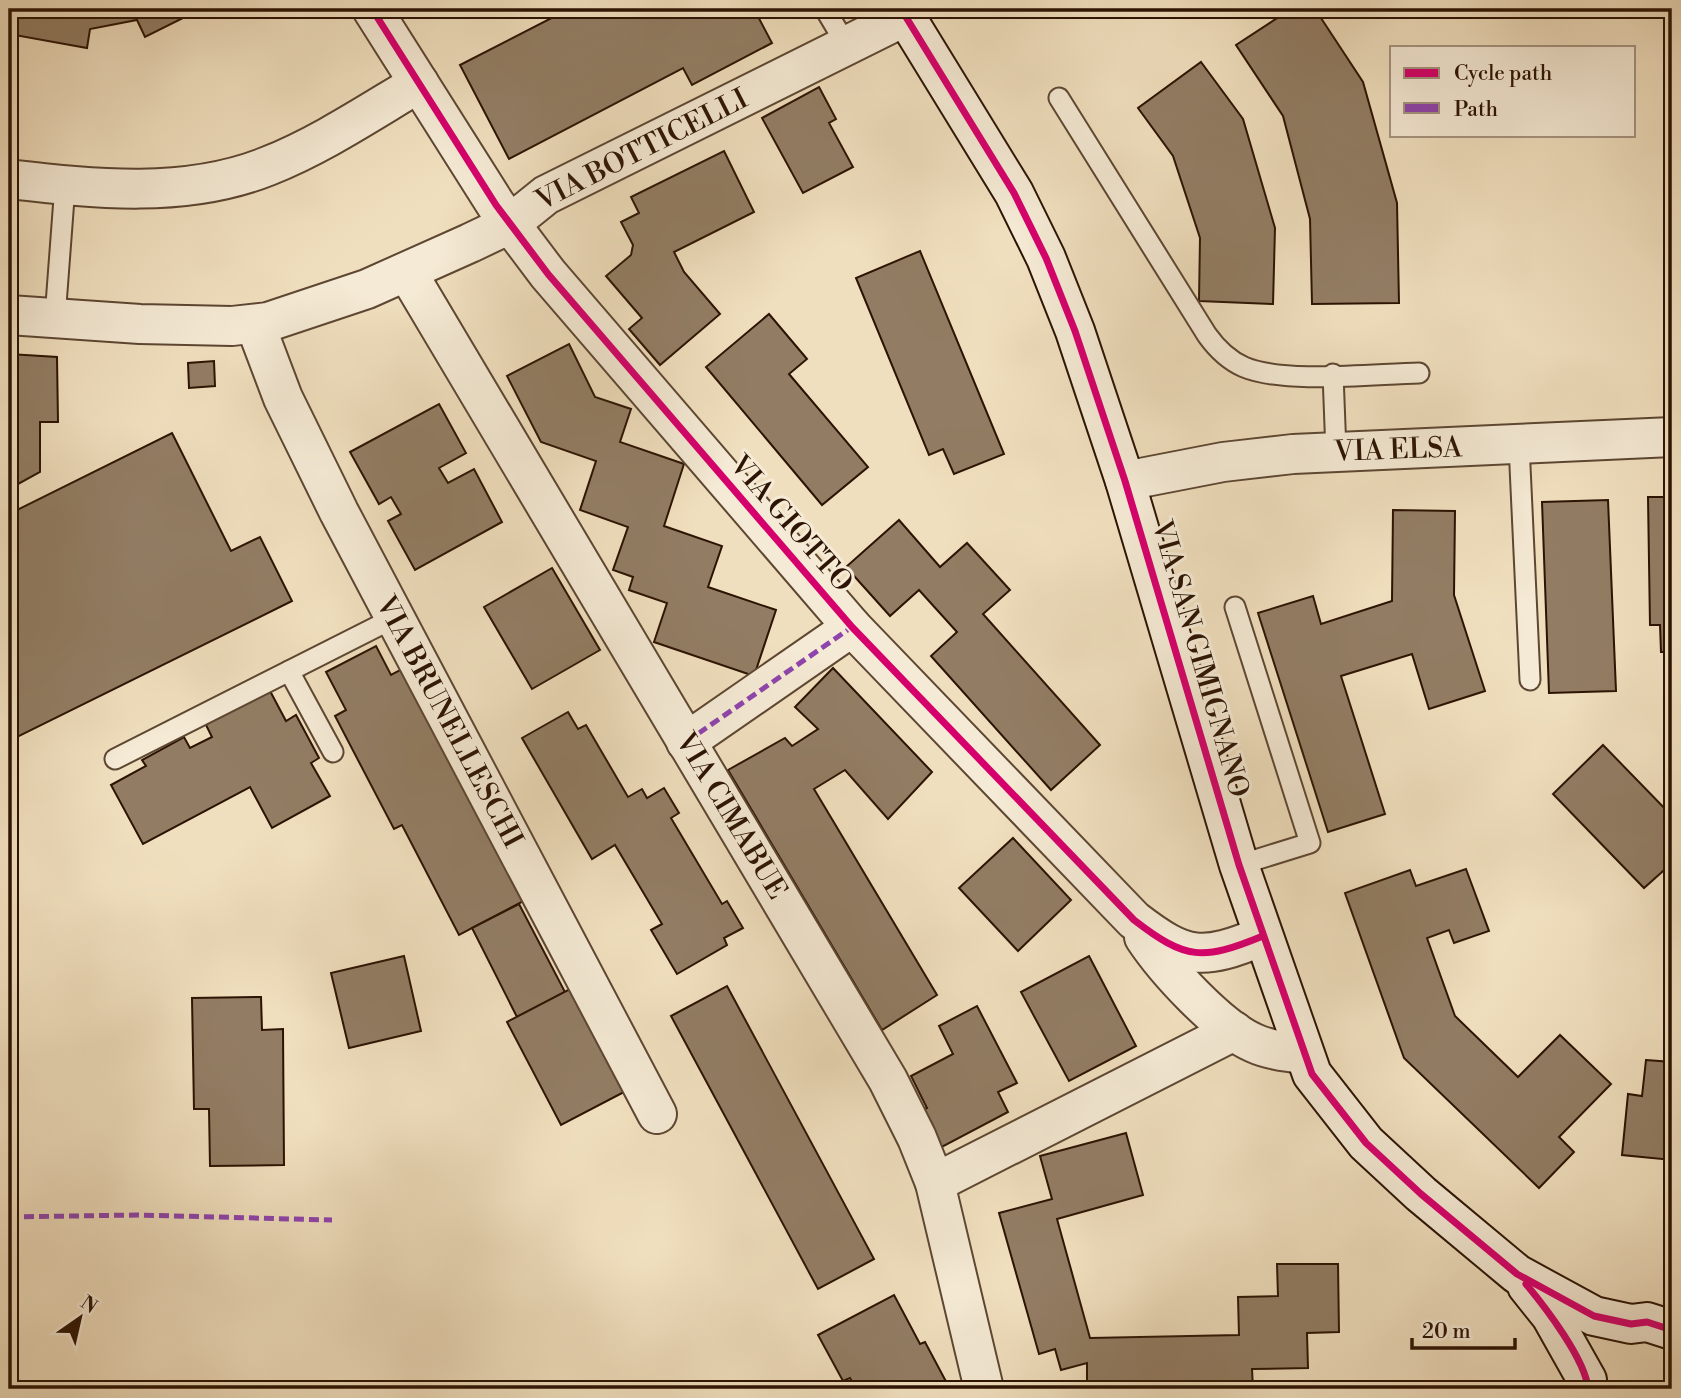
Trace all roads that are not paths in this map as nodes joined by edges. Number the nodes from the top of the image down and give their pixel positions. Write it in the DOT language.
graph roads {
  1 [pos="372,9"];
  2 [pos="825,9"];
  3 [pos="904,13"];
  4 [pos="847,46"];
  5 [pos="419,83"];
  6 [pos="1059,98"];
  7 [pos="9,179"];
  8 [pos="65,185"];
  9 [pos="510,224"];
  10 [pos="407,272"];
  11 [pos="9,315"];
  12 [pos="55,318"];
  13 [pos="254,324"];
  14 [pos="1419,373"];
  15 [pos="1333,374"];
  16 [pos="1672,438"];
  17 [pos="1519,445"];
  18 [pos="1336,452"];
  19 [pos="1125,481"];
  20 [pos="1235,607"];
  21 [pos="394,618"];
  22 [pos="852,627"];
  23 [pos="289,671"];
  24 [pos="1530,680"];
  25 [pos="686,742"];
  26 [pos="333,752"];
  27 [pos="115,759"];
  28 [pos="1239,865"];
  29 [pos="1134,920"];
  30 [pos="1263,936"];
  31 [pos="1234,1031"];
  32 [pos="1303,1054"];
  33 [pos="657,1114"];
  34 [pos="934,1183"];
  35 [pos="1517,1274"];
  36 [pos="1656,1319"];
  37 [pos="1587,1385"];
  38 [pos="984,1389"];
  1 -- 5 [label="street, VIA GIOTTO"];
  2 -- 4 [label="lane"];
  3 -- 4 [label="street, VIA BOTTICELLI"];
  3 -- 19 [label="street, VIA SAN GIMIGNANO"];
  4 -- 9 [label="street, VIA BOTTICELLI"];
  5 -- 8 [label="street"];
  5 -- 9 [label="street, VIA GIOTTO"];
  6 -- 15 [label="lane"];
  7 -- 8 [label="street"];
  8 -- 12 [label="lane"];
  9 -- 10 [label="street, VIA BOTTICELLI"];
  9 -- 22 [label="street, VIA GIOTTO"];
  10 -- 13 [label="street, VIA BOTTICELLI"];
  10 -- 25 [label="street, VIA CIMABUE"];
  11 -- 12 [label="street, VIA BOTTICELLI"];
  12 -- 13 [label="street, VIA BOTTICELLI"];
  13 -- 21 [label="street, VIA BRUNELLESCHI"];
  14 -- 15 [label="lane"];
  15 -- 18 [label="lane"];
  16 -- 17 [label="street, VIA ELSA"];
  17 -- 18 [label="street, VIA ELSA"];
  17 -- 24 [label="lane"];
  18 -- 19 [label="street, VIA ELSA"];
  19 -- 28 [label="street, VIA SAN GIMIGNANO"];
  20 -- 28 [label="lane"];
  21 -- 23 [label="lane"];
  21 -- 33 [label="street, VIA BRUNELLESCHI"];
  22 -- 25 [label="street"];
  22 -- 29 [label="street, VIA GIOTTO"];
  23 -- 26 [label="lane"];
  23 -- 27 [label="lane"];
  25 -- 34 [label="street, VIA CIMABUE"];
  28 -- 30 [label="street, VIA SAN GIMIGNANO"];
  29 -- 30 [label="street, VIA GIOTTO"];
  29 -- 31 [label="street, VIA GIOTTO"];
  30 -- 32 [label="street, VIA SAN GIMIGNANO"];
  31 -- 32 [label="street, VIA GIOTTO"];
  31 -- 34 [label="street"];
  32 -- 35 [label="street, VIA SAN GIMIGNANO"];
  34 -- 38 [label="street, VIA CIMABUE"];
  35 -- 36 [label="street, VIA SAN GIMIGNANO"];
  35 -- 37 [label="street, VIA SAN GIMIGNANO"];
  36 -- 37 [label="street, VIA SAN GIMIGNANO"];
}
